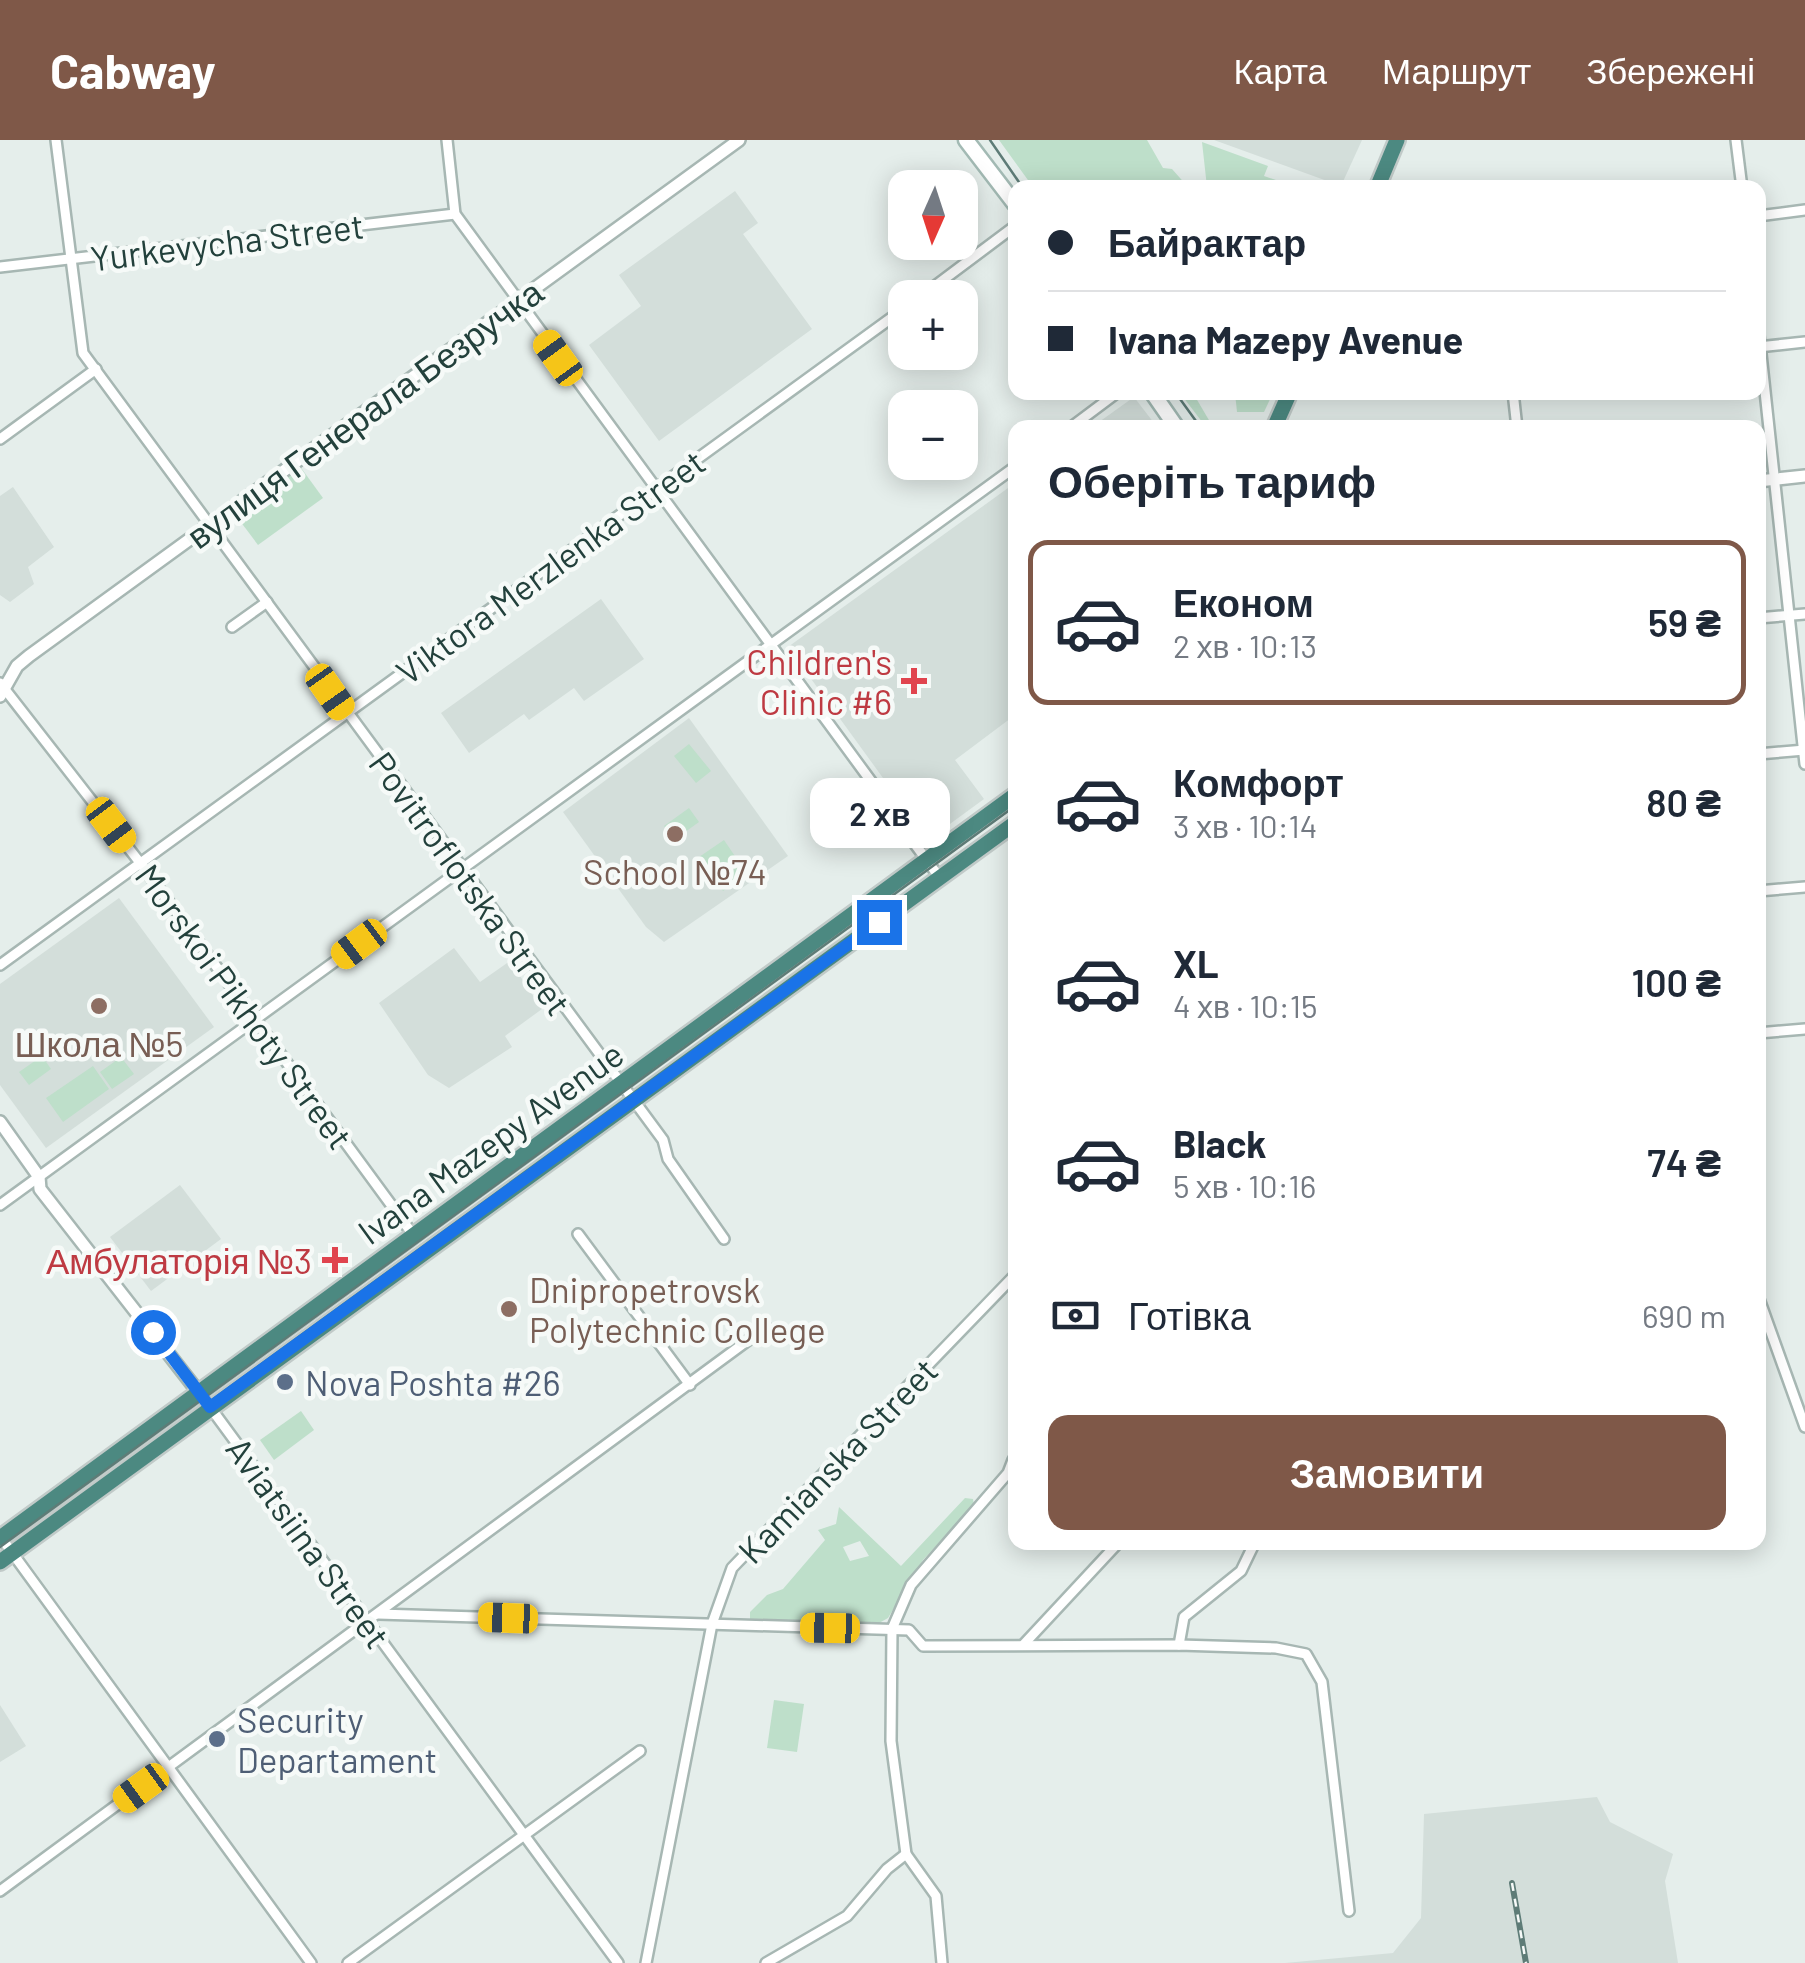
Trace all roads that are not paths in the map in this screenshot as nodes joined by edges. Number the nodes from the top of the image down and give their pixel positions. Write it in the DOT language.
graph roads {
  1 [pos="56,140"];
  2 [pos="448,140"];
  3 [pos="739,140"];
  4 [pos="966,140"];
  5 [pos="1397,140"];
  6 [pos="1736,140"];
  7 [pos="1380,180"];
  8 [pos="1741,180"];
  9 [pos="1008,195"];
  10 [pos="1805,210"];
  11 [pos="455,214"];
  12 [pos="1766,215"];
  13 [pos="1008,231"];
  14 [pos="71,259"];
  15 [pos="0,266"];
  16 [pos="943,280"];
  17 [pos="518,302"];
  18 [pos="888,320"];
  19 [pos="1805,342"];
  20 [pos="1766,346"];
  21 [pos="96,368"];
  22 [pos="1107,400"];
  23 [pos="1081,420"];
  24 [pos="0,438"];
  25 [pos="1008,472"];
  26 [pos="1805,476"];
  27 [pos="1766,480"];
  28 [pos="656,490"];
  29 [pos="1766,490"];
  30 [pos="209,525"];
  31 [pos="266,602"];
  32 [pos="1805,614"];
  33 [pos="1790,615"];
  34 [pos="1766,617"];
  35 [pos="232,628"];
  36 [pos="768,646"];
  37 [pos="1,690"];
  38 [pos="346,714"];
  39 [pos="1804,750"];
  40 [pos="1766,753"];
  41 [pos="1805,764"];
  42 [pos="1008,800"];
  43 [pos="1008,828"];
  44 [pos="927,860"];
  45 [pos="140,864"];
  46 [pos="460,868"];
  47 [pos="940,878"];
  48 [pos="1805,888"];
  49 [pos="1766,890"];
  50 [pos="0,965"];
  51 [pos="257,1020"];
  52 [pos="1805,1030"];
  53 [pos="1766,1032"];
  54 [pos="618,1084"];
  55 [pos="632,1102"];
  56 [pos="0,1122"];
  57 [pos="39,1177"];
  58 [pos="0,1204"];
  59 [pos="578,1234"];
  60 [pos="414,1236"];
  61 [pos="724,1240"];
  62 [pos="1008,1282"];
  63 [pos="1766,1318"];
  64 [pos="766,1327"];
  65 [pos="690,1386"];
  66 [pos="198,1392"];
  67 [pos="210,1407"];
  68 [pos="1805,1427"];
  69 [pos="1008,1473"];
  70 [pos="0,1537"];
  71 [pos="1112,1550"];
  72 [pos="1251,1550"];
  73 [pos="6,1557"];
  74 [pos="378,1614"];
  75 [pos="367,1621"];
  76 [pos="712,1624"];
  77 [pos="892,1629"];
  78 [pos="1024,1644"];
  79 [pos="1179,1646"];
  80 [pos="640,1751"];
  81 [pos="170,1766"];
  82 [pos="524,1835"];
  83 [pos="906,1854"];
  84 [pos="0,1890"];
  85 [pos="1350,1911"];
  86 [pos="312,1963"];
  87 [pos="348,1963"];
  88 [pos="618,1963"];
  89 [pos="646,1963"];
  90 [pos="766,1963"];
  91 [pos="942,1963"];
  1 -- 14 [label="street, Povitroflotska Street"];
  2 -- 11 [label="street"];
  3 -- 17 [label="street, вулиця Генерала Безручка"];
  4 -- 9 [label="main road"];
  5 -- 7 [label="highway"];
  6 -- 8 [label="street"];
  10 -- 12 [label="street"];
  11 -- 14 [label="street, Yurkevycha Street"];
  11 -- 17 [label="street"];
  13 -- 16 [label="street"];
  14 -- 15 [label="street, Yurkevycha Street"];
  14 -- 21 [label="street, Povitroflotska Street"];
  17 -- 28 [label="street"];
  17 -- 30 [label="street, вулиця Генерала Безручка"];
  18 -- 28 [label="street, Viktora Merzlenka Street"];
  19 -- 20 [label="street"];
  21 -- 24 [label="street"];
  21 -- 30 [label="street, Povitroflotska Street"];
  22 -- 23 [label="street"];
  25 -- 36 [label="street"];
  26 -- 27 [label="street"];
  28 -- 36 [label="street"];
  28 -- 38 [label="street, Viktora Merzlenka Street"];
  29 -- 33 [label="street"];
  30 -- 31 [label="street, Povitroflotska Street"];
  30 -- 37 [label="street, вулиця Генерала Безручка"];
  31 -- 35 [label="street"];
  31 -- 38 [label="street, Povitroflotska Street"];
  32 -- 33 [label="street"];
  33 -- 34 [label="street"];
  33 -- 39 [label="street"];
  36 -- 44 [label="street"];
  36 -- 46 [label="street"];
  37 -- 45 [label="street, Morskoi Pikhoty Street"];
  38 -- 45 [label="street, Viktora Merzlenka Street"];
  38 -- 46 [label="street, Povitroflotska Street"];
  39 -- 40 [label="street"];
  39 -- 41 [label="street"];
  42 -- 44 [label="highway, Ivana Mazepy Avenue"];
  43 -- 47 [label="highway, Ivana Mazepy Avenue"];
  44 -- 47 [label="street"];
  44 -- 54 [label="highway, Ivana Mazepy Avenue"];
  45 -- 50 [label="street, Viktora Merzlenka Street"];
  45 -- 51 [label="street, Morskoi Pikhoty Street"];
  46 -- 51 [label="street"];
  46 -- 54 [label="street, Povitroflotska Street"];
  47 -- 55 [label="highway, Ivana Mazepy Avenue"];
  48 -- 49 [label="street"];
  51 -- 57 [label="street"];
  51 -- 60 [label="street, Morskoi Pikhoty Street"];
  52 -- 53 [label="street"];
  54 -- 55 [label="street, Povitroflotska Street"];
  54 -- 60 [label="highway, Ivana Mazepy Avenue"];
  55 -- 61 [label="street, Povitroflotska Street"];
  55 -- 67 [label="highway, Ivana Mazepy Avenue"];
  56 -- 57 [label="street, Aviatsiina Street"];
  57 -- 58 [label="street"];
  57 -- 66 [label="street, Aviatsiina Street"];
  59 -- 65 [label="street"];
  60 -- 66 [label="highway, Ivana Mazepy Avenue"];
  62 -- 76 [label="street, Kamianska Street"];
  63 -- 68 [label="street"];
  64 -- 65 [label="street"];
  65 -- 74 [label="street"];
  66 -- 67 [label="street, Aviatsiina Street"];
  66 -- 70 [label="highway, Ivana Mazepy Avenue"];
  67 -- 73 [label="highway, Ivana Mazepy Avenue"];
  67 -- 75 [label="street, Aviatsiina Street"];
  69 -- 77 [label="street"];
  70 -- 73 [label="street"];
  71 -- 78 [label="street"];
  72 -- 79 [label="street"];
  73 -- 81 [label="street"];
  74 -- 75 [label="street"];
  74 -- 76 [label="street"];
  75 -- 81 [label="street"];
  75 -- 82 [label="street, Aviatsiina Street"];
  76 -- 77 [label="street"];
  76 -- 89 [label="street, Kamianska Street"];
  77 -- 78 [label="street"];
  77 -- 83 [label="street"];
  78 -- 79 [label="street"];
  79 -- 85 [label="street"];
  80 -- 82 [label="street"];
  81 -- 84 [label="street"];
  81 -- 86 [label="street"];
  82 -- 87 [label="street"];
  82 -- 88 [label="street, Aviatsiina Street"];
  83 -- 90 [label="street"];
  83 -- 91 [label="street"];
}
